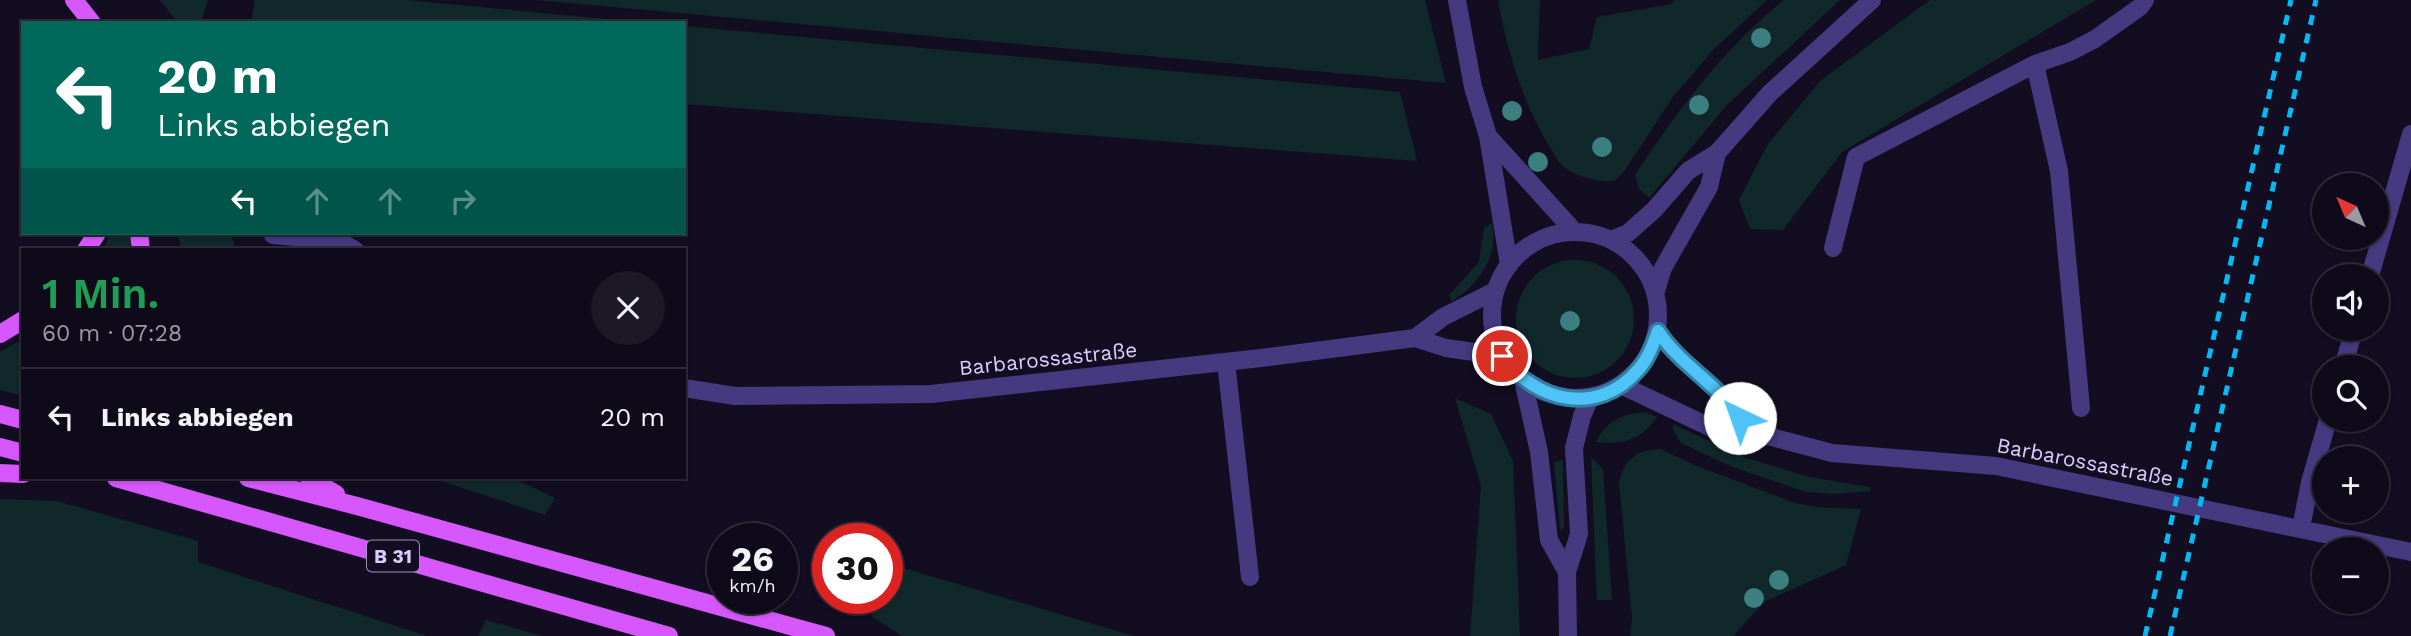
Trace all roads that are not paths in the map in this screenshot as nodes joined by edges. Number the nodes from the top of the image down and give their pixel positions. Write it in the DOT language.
graph roads {
  1 [pos="74,0"];
  2 [pos="1457,0"];
  3 [pos="1872,0"];
  4 [pos="2145,0"];
  5 [pos="90,21"];
  6 [pos="2035,64"];
  7 [pos="2411,134"];
  8 [pos="1488,136"];
  9 [pos="1717,153"];
  10 [pos="1574,231"];
  11 [pos="282,235"];
  12 [pos="1611,240"];
  13 [pos="351,248"];
  14 [pos="1833,248"];
  15 [pos="2373,264"];
  16 [pos="1509,265"];
  17 [pos="1495,291"];
  18 [pos="1656,291"];
  19 [pos="21,321"];
  20 [pos="1658,331"];
  21 [pos="0,334"];
  22 [pos="1415,338"];
  23 [pos="1502,356"];
  24 [pos="1226,362"];
  25 [pos="1522,380"];
  26 [pos="1621,385"];
  27 [pos="686,388"];
  28 [pos="1590,398"];
  29 [pos="2081,408"];
  30 [pos="0,414"];
  31 [pos="21,419"];
  32 [pos="1749,431"];
  33 [pos="2324,432"];
  34 [pos="0,447"];
  35 [pos="21,452"];
  36 [pos="0,473"];
  37 [pos="21,474"];
  38 [pos="120,479"];
  39 [pos="252,479"];
  40 [pos="311,479"];
  41 [pos="357,506"];
  42 [pos="2301,528"];
  43 [pos="2411,552"];
  44 [pos="1567,572"];
  45 [pos="1250,577"];
  46 [pos="669,636"];
  47 [pos="826,636"];
  48 [pos="1568,636"];
  1 -- 5 [label="main road"];
  2 -- 8 [label="street"];
  3 -- 9 [label="street"];
  4 -- 6 [label="street"];
  6 -- 14 [label="street"];
  6 -- 29 [label="street"];
  7 -- 15 [label="street"];
  8 -- 10 [label="street"];
  8 -- 16 [label="street"];
  9 -- 12 [label="street"];
  9 -- 18 [label="street"];
  10 -- 12 [label="street"];
  10 -- 16 [label="street"];
  11 -- 13 [label="street"];
  12 -- 18 [label="street"];
  16 -- 17 [label="street"];
  17 -- 22 [label="street, Barbarossastraße"];
  17 -- 23 [label="street"];
  18 -- 20 [label="street"];
  19 -- 21 [label="main road"];
  20 -- 26 [label="street"];
  20 -- 32 [label="street"];
  22 -- 23 [label="street, Barbarossastraße"];
  22 -- 24 [label="street, Barbarossastraße"];
  23 -- 25 [label="street"];
  24 -- 27 [label="street, Barbarossastraße"];
  24 -- 45 [label="street"];
  25 -- 28 [label="street"];
  25 -- 44 [label="street"];
  26 -- 28 [label="street"];
  26 -- 32 [label="street, Barbarossastraße"];
  28 -- 44 [label="street"];
  30 -- 31 [label="main road"];
  32 -- 42 [label="street, Barbarossastraße"];
  33 -- 42 [label="street"];
  34 -- 35 [label="main road"];
  36 -- 37 [label="main road"];
  38 -- 46 [label="main road, B 31"];
  39 -- 41 [label="main road, B 31"];
  40 -- 41 [label="main road"];
  41 -- 47 [label="main road, B 31"];
  42 -- 43 [label="street, Barbarossastraße"];
  44 -- 48 [label="street"];
}
